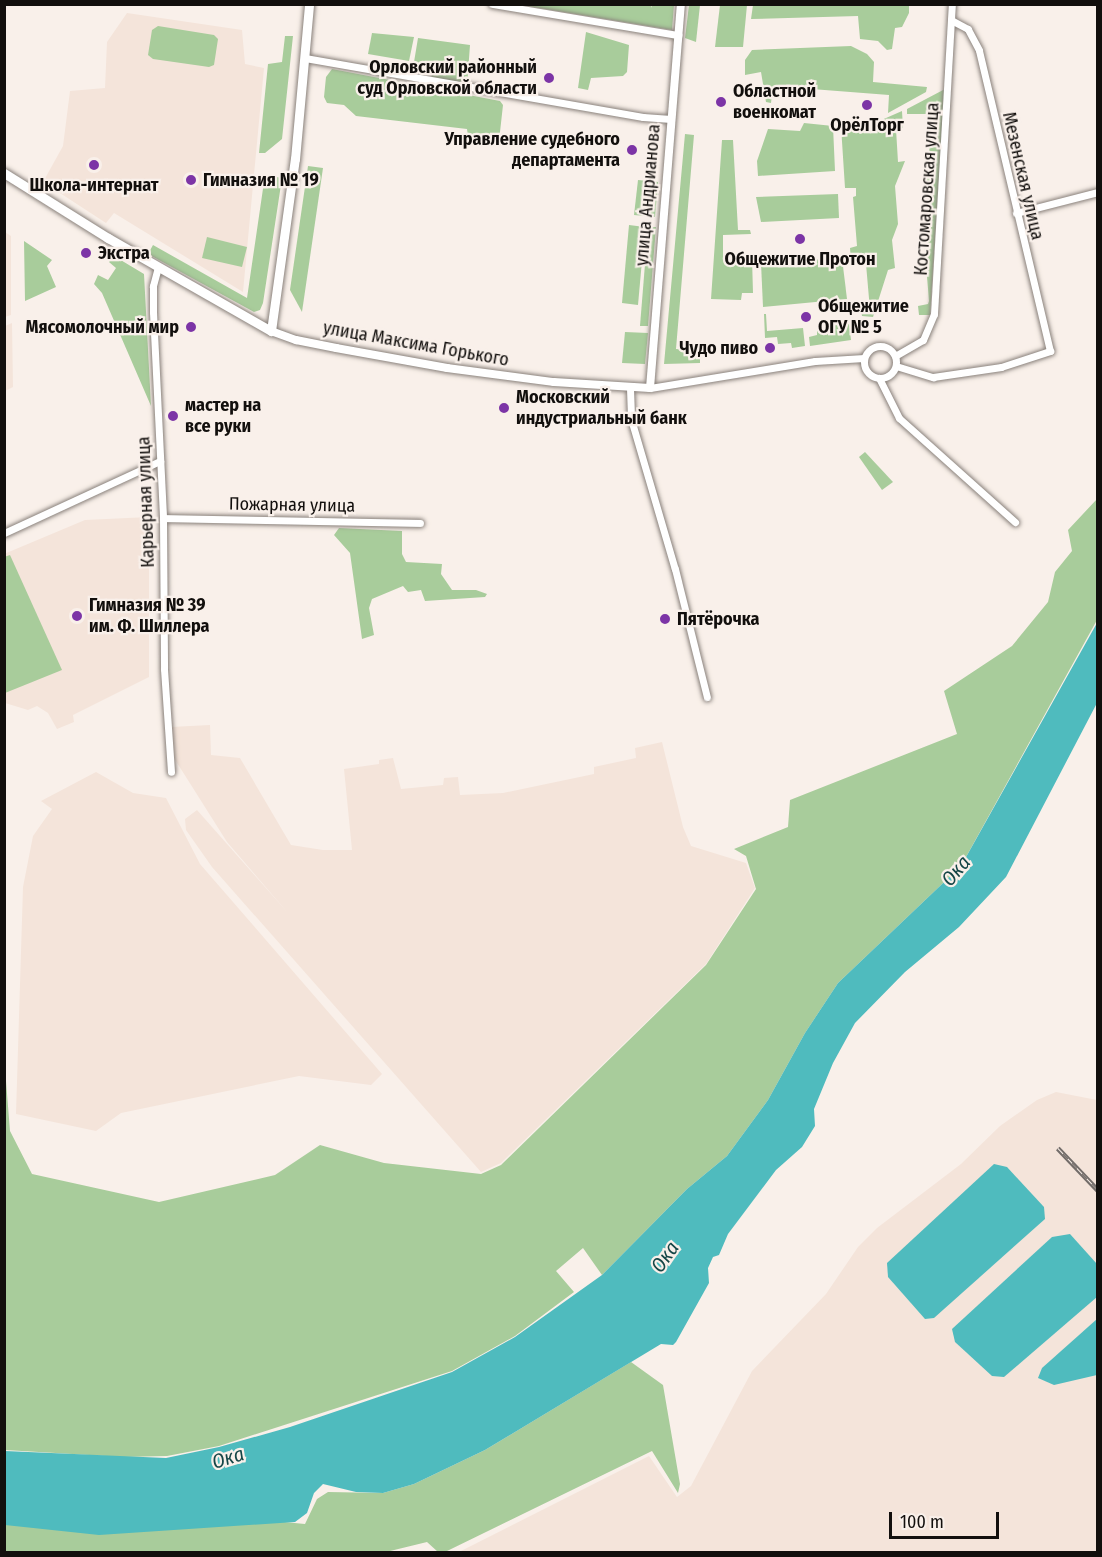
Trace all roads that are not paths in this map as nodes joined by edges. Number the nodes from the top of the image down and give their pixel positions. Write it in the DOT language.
graph roads {
  1 [pos="309,4"];
  2 [pos="492,4"];
  3 [pos="681,4"];
  4 [pos="952,4"];
  5 [pos="951,20"];
  6 [pos="678,35"];
  7 [pos="305,57"];
  8 [pos="671,119"];
  9 [pos="4,173"];
  10 [pos="1098,192"];
  11 [pos="1016,213"];
  12 [pos="159,267"];
  13 [pos="271,331"];
  14 [pos="895,356"];
  15 [pos="864,358"];
  16 [pos="896,366"];
  17 [pos="879,378"];
  18 [pos="630,388"];
  19 [pos="650,388"];
  20 [pos="160,461"];
  21 [pos="163,518"];
  22 [pos="1015,522"];
  23 [pos="420,523"];
  24 [pos="4,533"];
  25 [pos="707,697"];
  26 [pos="171,772"];
  1 -- 7 [label="main road"];
  2 -- 6 [label="street"];
  3 -- 6 [label="street, улица Андрианова"];
  4 -- 5 [label="street, Костомаровская улица"];
  5 -- 11 [label="street, Мезенская улица"];
  5 -- 14 [label="street, Костомаровская улица"];
  6 -- 8 [label="street, улица Андрианова"];
  7 -- 8 [label="street"];
  7 -- 13 [label="main road"];
  8 -- 19 [label="street, улица Андрианова"];
  9 -- 12 [label="main road, улица Максима Горького"];
  10 -- 11 [label="street"];
  11 -- 16 [label="street, Мезенская улица"];
  12 -- 13 [label="main road, улица Максима Горького"];
  12 -- 20 [label="street, Карьерная улица"];
  13 -- 18 [label="street, улица Максима Горького"];
  14 -- 15 [label="street"];
  14 -- 16 [label="street"];
  15 -- 17 [label="street"];
  15 -- 19 [label="street, улица Максима Горького"];
  16 -- 17 [label="street"];
  17 -- 22 [label="street"];
  18 -- 19 [label="street, улица Максима Горького"];
  18 -- 25 [label="street"];
  20 -- 21 [label="street, Карьерная улица"];
  20 -- 24 [label="street"];
  21 -- 23 [label="street, Пожарная улица"];
  21 -- 26 [label="street, Карьерная улица"];
}
